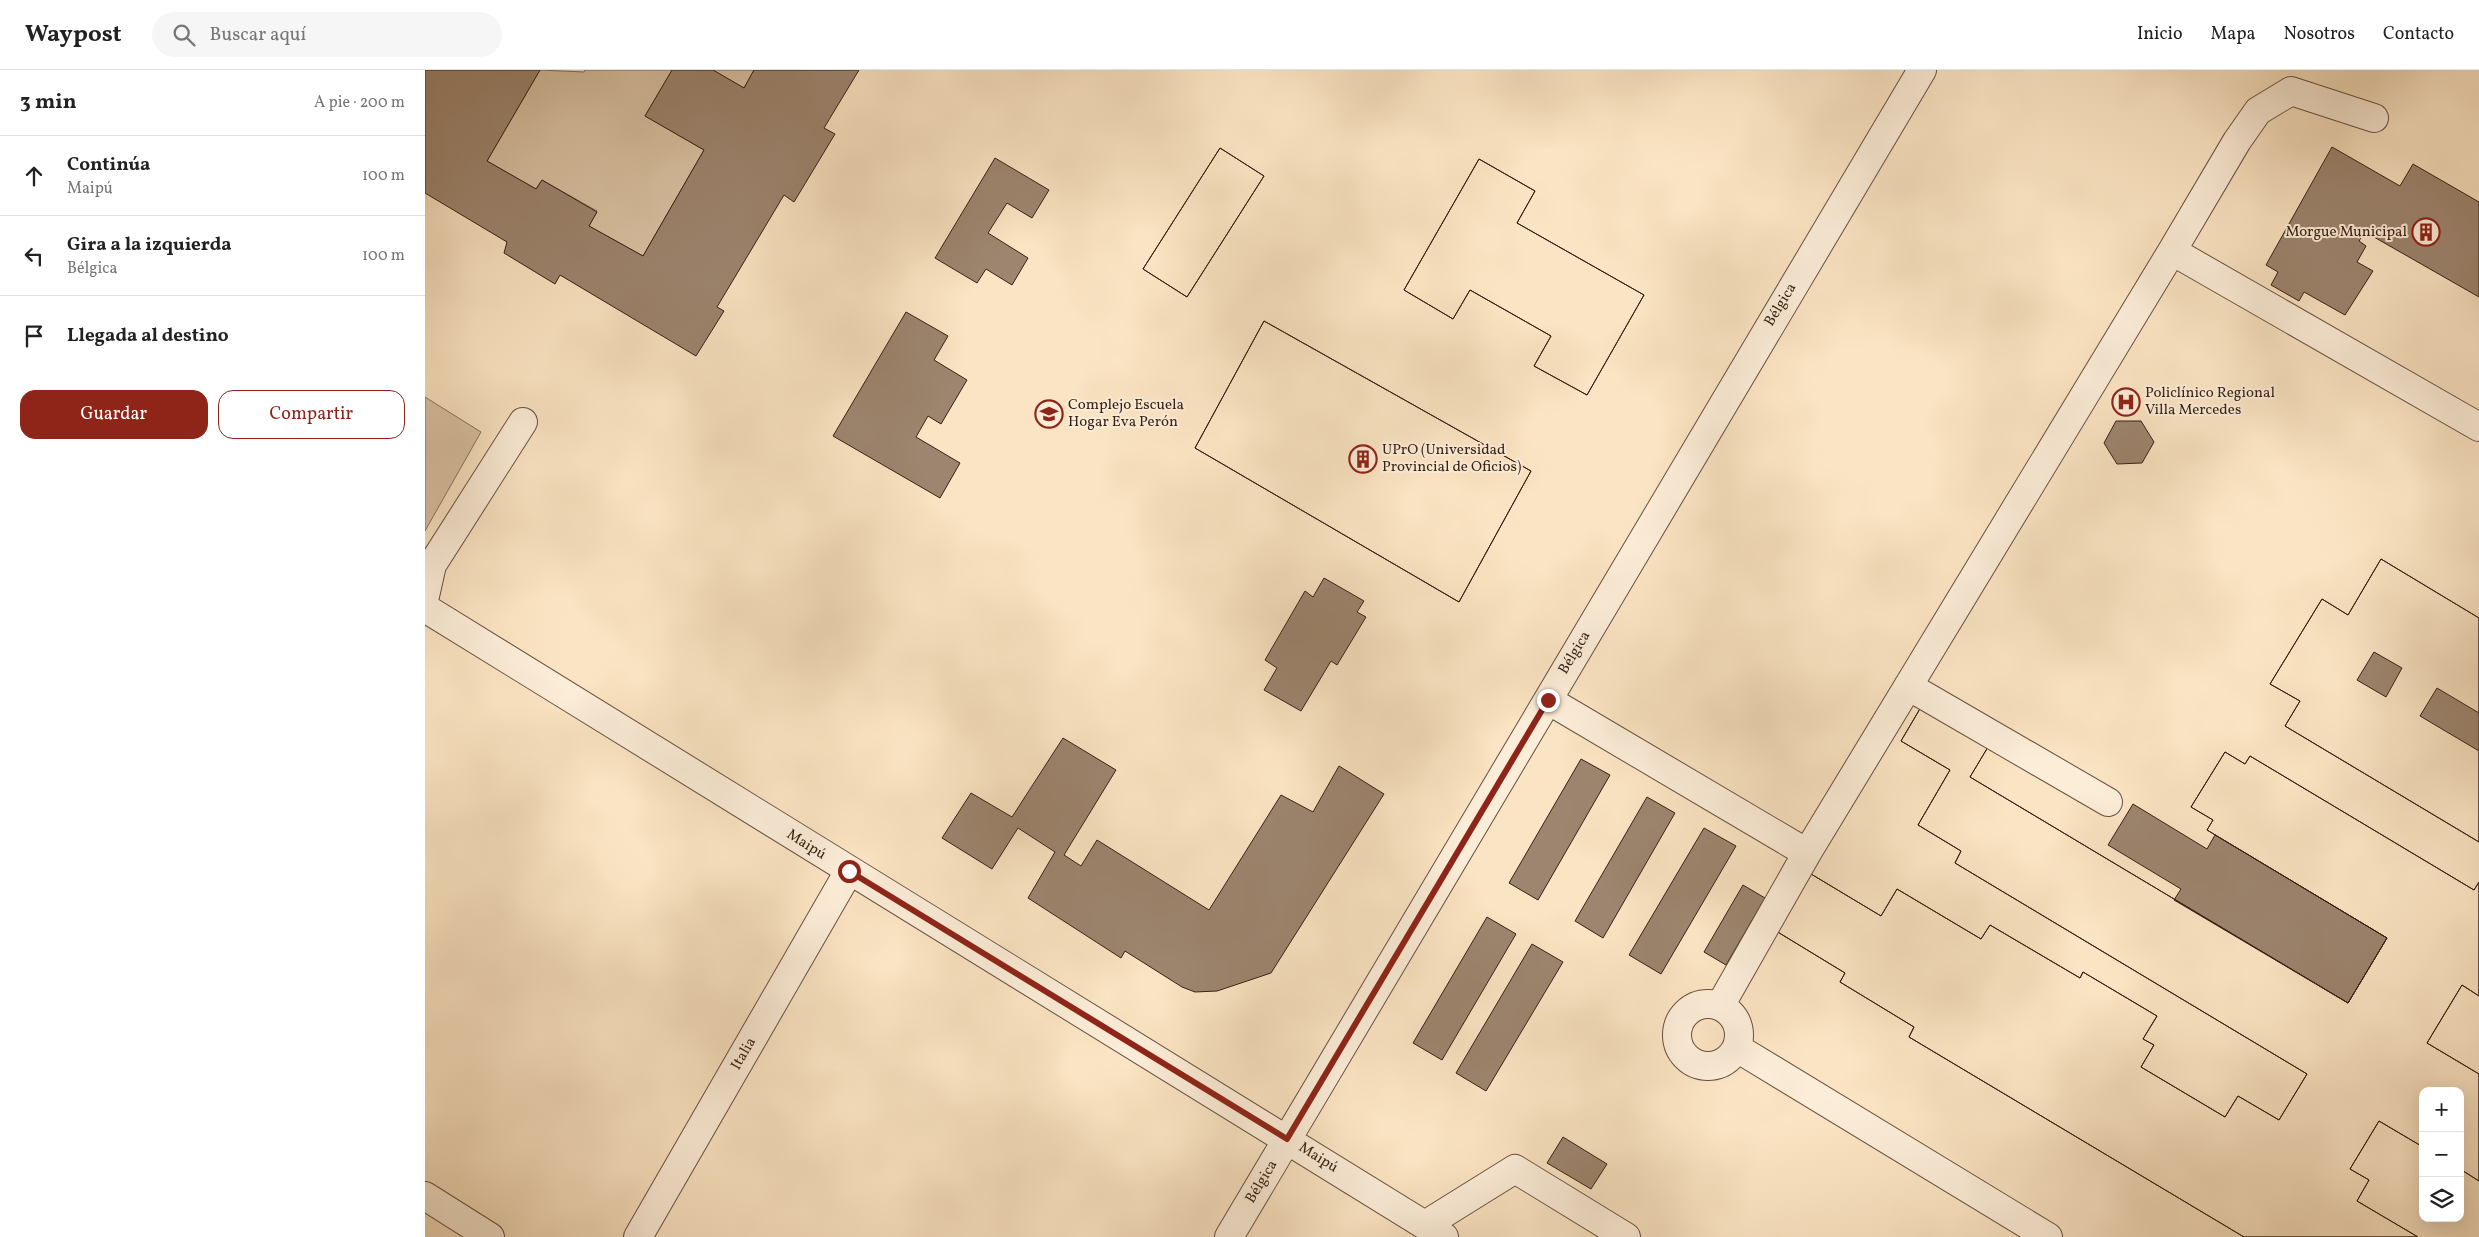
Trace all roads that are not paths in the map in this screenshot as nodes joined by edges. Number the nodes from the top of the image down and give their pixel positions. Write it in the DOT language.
graph roads {
  1 [pos="1922,70"];
  2 [pos="2374,118"];
  3 [pos="2172,251"];
  4 [pos="523,422"];
  5 [pos="2479,427"];
  6 [pos="425,596"];
  7 [pos="425,608"];
  8 [pos="1908,686"];
  9 [pos="1548,700"];
  10 [pos="2108,802"];
  11 [pos="1807,853"];
  12 [pos="849,871"];
  13 [pos="1720,1006"];
  14 [pos="1737,1048"];
  15 [pos="1287,1139"];
  16 [pos="425,1196"];
  17 [pos="1434,1231"];
  18 [pos="491,1237"];
  19 [pos="638,1237"];
  20 [pos="1229,1237"];
  21 [pos="1626,1237"];
  22 [pos="2049,1237"];
  1 -- 9 [label="street, Bélgica"];
  2 -- 3 [label="street"];
  3 -- 5 [label="street"];
  3 -- 8 [label="street"];
  4 -- 6 [label="street"];
  7 -- 12 [label="street, Maipú"];
  8 -- 10 [label="street"];
  8 -- 11 [label="street"];
  9 -- 11 [label="street"];
  9 -- 15 [label="street, Bélgica"];
  11 -- 13 [label="street"];
  12 -- 15 [label="street, Maipú"];
  12 -- 19 [label="street, Italia"];
  13 -- 14 [label="street"];
  13 -- 14 [label="street"];
  14 -- 22 [label="street"];
  15 -- 17 [label="street, Maipú"];
  15 -- 20 [label="street, Bélgica"];
  16 -- 18 [label="street"];
  17 -- 21 [label="street"];
}
